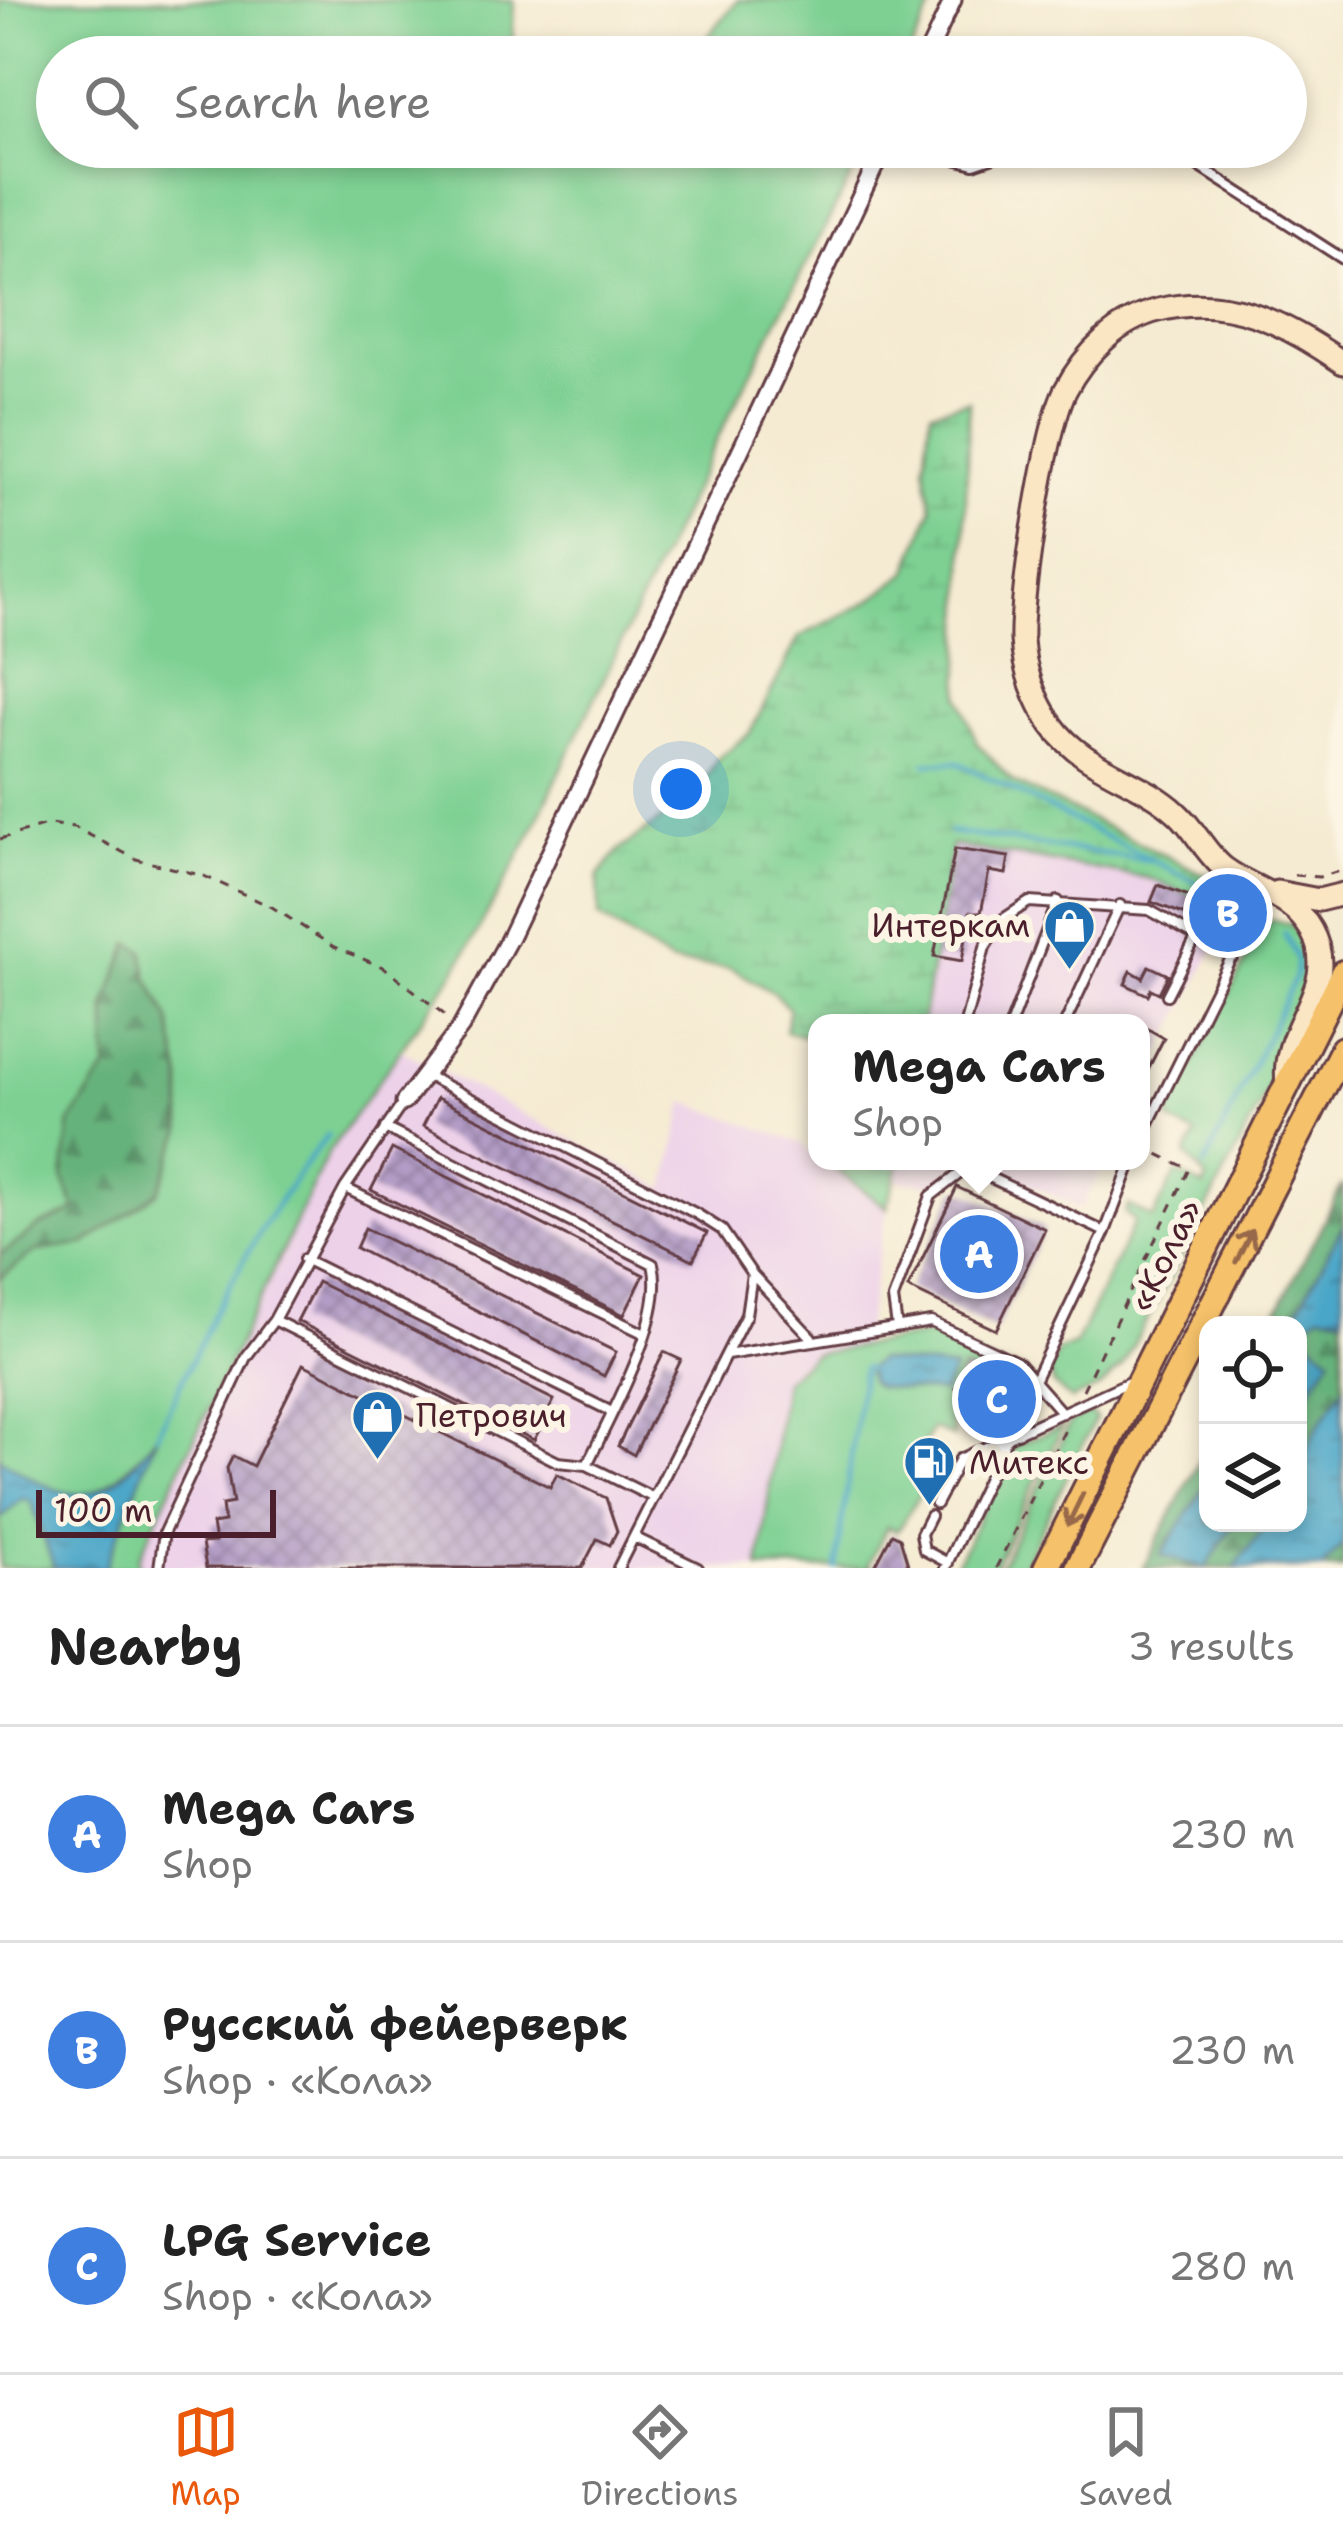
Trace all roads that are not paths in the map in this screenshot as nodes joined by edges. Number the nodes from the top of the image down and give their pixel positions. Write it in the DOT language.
graph roads {
  1 [pos="953,0"];
  2 [pos="936,36"];
  3 [pos="874,168"];
  4 [pos="1202,168"];
  5 [pos="1343,259"];
  6 [pos="1343,363"];
  7 [pos="1265,889"];
  8 [pos="1343,894"];
  9 [pos="1058,901"];
  10 [pos="1121,904"];
  11 [pos="1196,938"];
  12 [pos="1233,957"];
  13 [pos="1343,973"];
  14 [pos="1167,994"];
  15 [pos="967,1014"];
  16 [pos="1014,1014"];
  17 [pos="1069,1014"];
  18 [pos="1343,1048"];
  19 [pos="427,1076"];
  20 [pos="1287,1084"];
  21 [pos="404,1102"];
  22 [pos="1152,1117"];
  23 [pos="1150,1122"];
  24 [pos="386,1128"];
  25 [pos="964,1170"];
  26 [pos="974,1170"];
  27 [pos="1129,1170"];
  28 [pos="345,1188"];
  29 [pos="1105,1232"];
  30 [pos="304,1259"];
  31 [pos="752,1274"];
  32 [pos="274,1320"];
  33 [pos="897,1327"];
  34 [pos="643,1333"];
  35 [pos="812,1339"];
  36 [pos="724,1355"];
  37 [pos="1141,1376"];
  38 [pos="1034,1379"];
  39 [pos="612,1412"];
  40 [pos="1062,1414"];
  41 [pos="1005,1440"];
  42 [pos="586,1465"];
  43 [pos="654,1498"];
  44 [pos="936,1504"];
  45 [pos="930,1516"];
  46 [pos="634,1537"];
  47 [pos="947,1566"];
  48 [pos="159,1568"];
  49 [pos="618,1568"];
  50 [pos="698,1568"];
  51 [pos="1046,1568"];
  52 [pos="1078,1568"];
  1 -- 2 [label="street"];
  3 -- 19 [label="street"];
  4 -- 5 [label="lane"];
  6 -- 7 [label="street"];
  7 -- 8 [label="street"];
  7 -- 12 [label="lane"];
  7 -- 20 [label="street"];
  9 -- 10 [label="lane"];
  9 -- 15 [label="lane"];
  9 -- 16 [label="lane"];
  10 -- 11 [label="lane"];
  10 -- 17 [label="lane"];
  11 -- 12 [label="lane"];
  11 -- 14 [label="lane"];
  12 -- 22 [label="lane"];
  13 -- 20 [label="main road, «Кола»"];
  52 -- 18 [label="main road, «Кола», one-way"];
  19 -- 21 [label="street"];
  19 -- 31 [label="lane"];
  20 -- 37 [label="main road, «Кола»"];
  21 -- 24 [label="lane"];
  22 -- 23 [label="lane"];
  24 -- 28 [label="lane"];
  24 -- 34 [label="lane"];
  25 -- 33 [label="lane"];
  26 -- 29 [label="lane"];
  27 -- 29 [label="lane"];
  28 -- 30 [label="lane"];
  28 -- 34 [label="lane"];
  29 -- 38 [label="lane"];
  30 -- 32 [label="lane"];
  30 -- 39 [label="lane"];
  31 -- 35 [label="lane"];
  31 -- 36 [label="lane"];
  32 -- 42 [label="lane"];
  32 -- 48 [label="lane"];
  33 -- 35 [label="lane"];
  33 -- 38 [label="lane"];
  34 -- 39 [label="lane"];
  35 -- 36 [label="lane"];
  36 -- 43 [label="lane"];
  37 -- 40 [label="lane"];
  37 -- 51 [label="main road, «Кола», one-way"];
  38 -- 40 [label="lane"];
  38 -- 41 [label="lane"];
  39 -- 42 [label="lane"];
  40 -- 41 [label="lane"];
  41 -- 44 [label="lane"];
  41 -- 47 [label="lane"];
  42 -- 43 [label="lane"];
  43 -- 46 [label="lane"];
  45 -- 47 [label="lane"];
  46 -- 49 [label="lane"];
  46 -- 50 [label="lane"];
}
